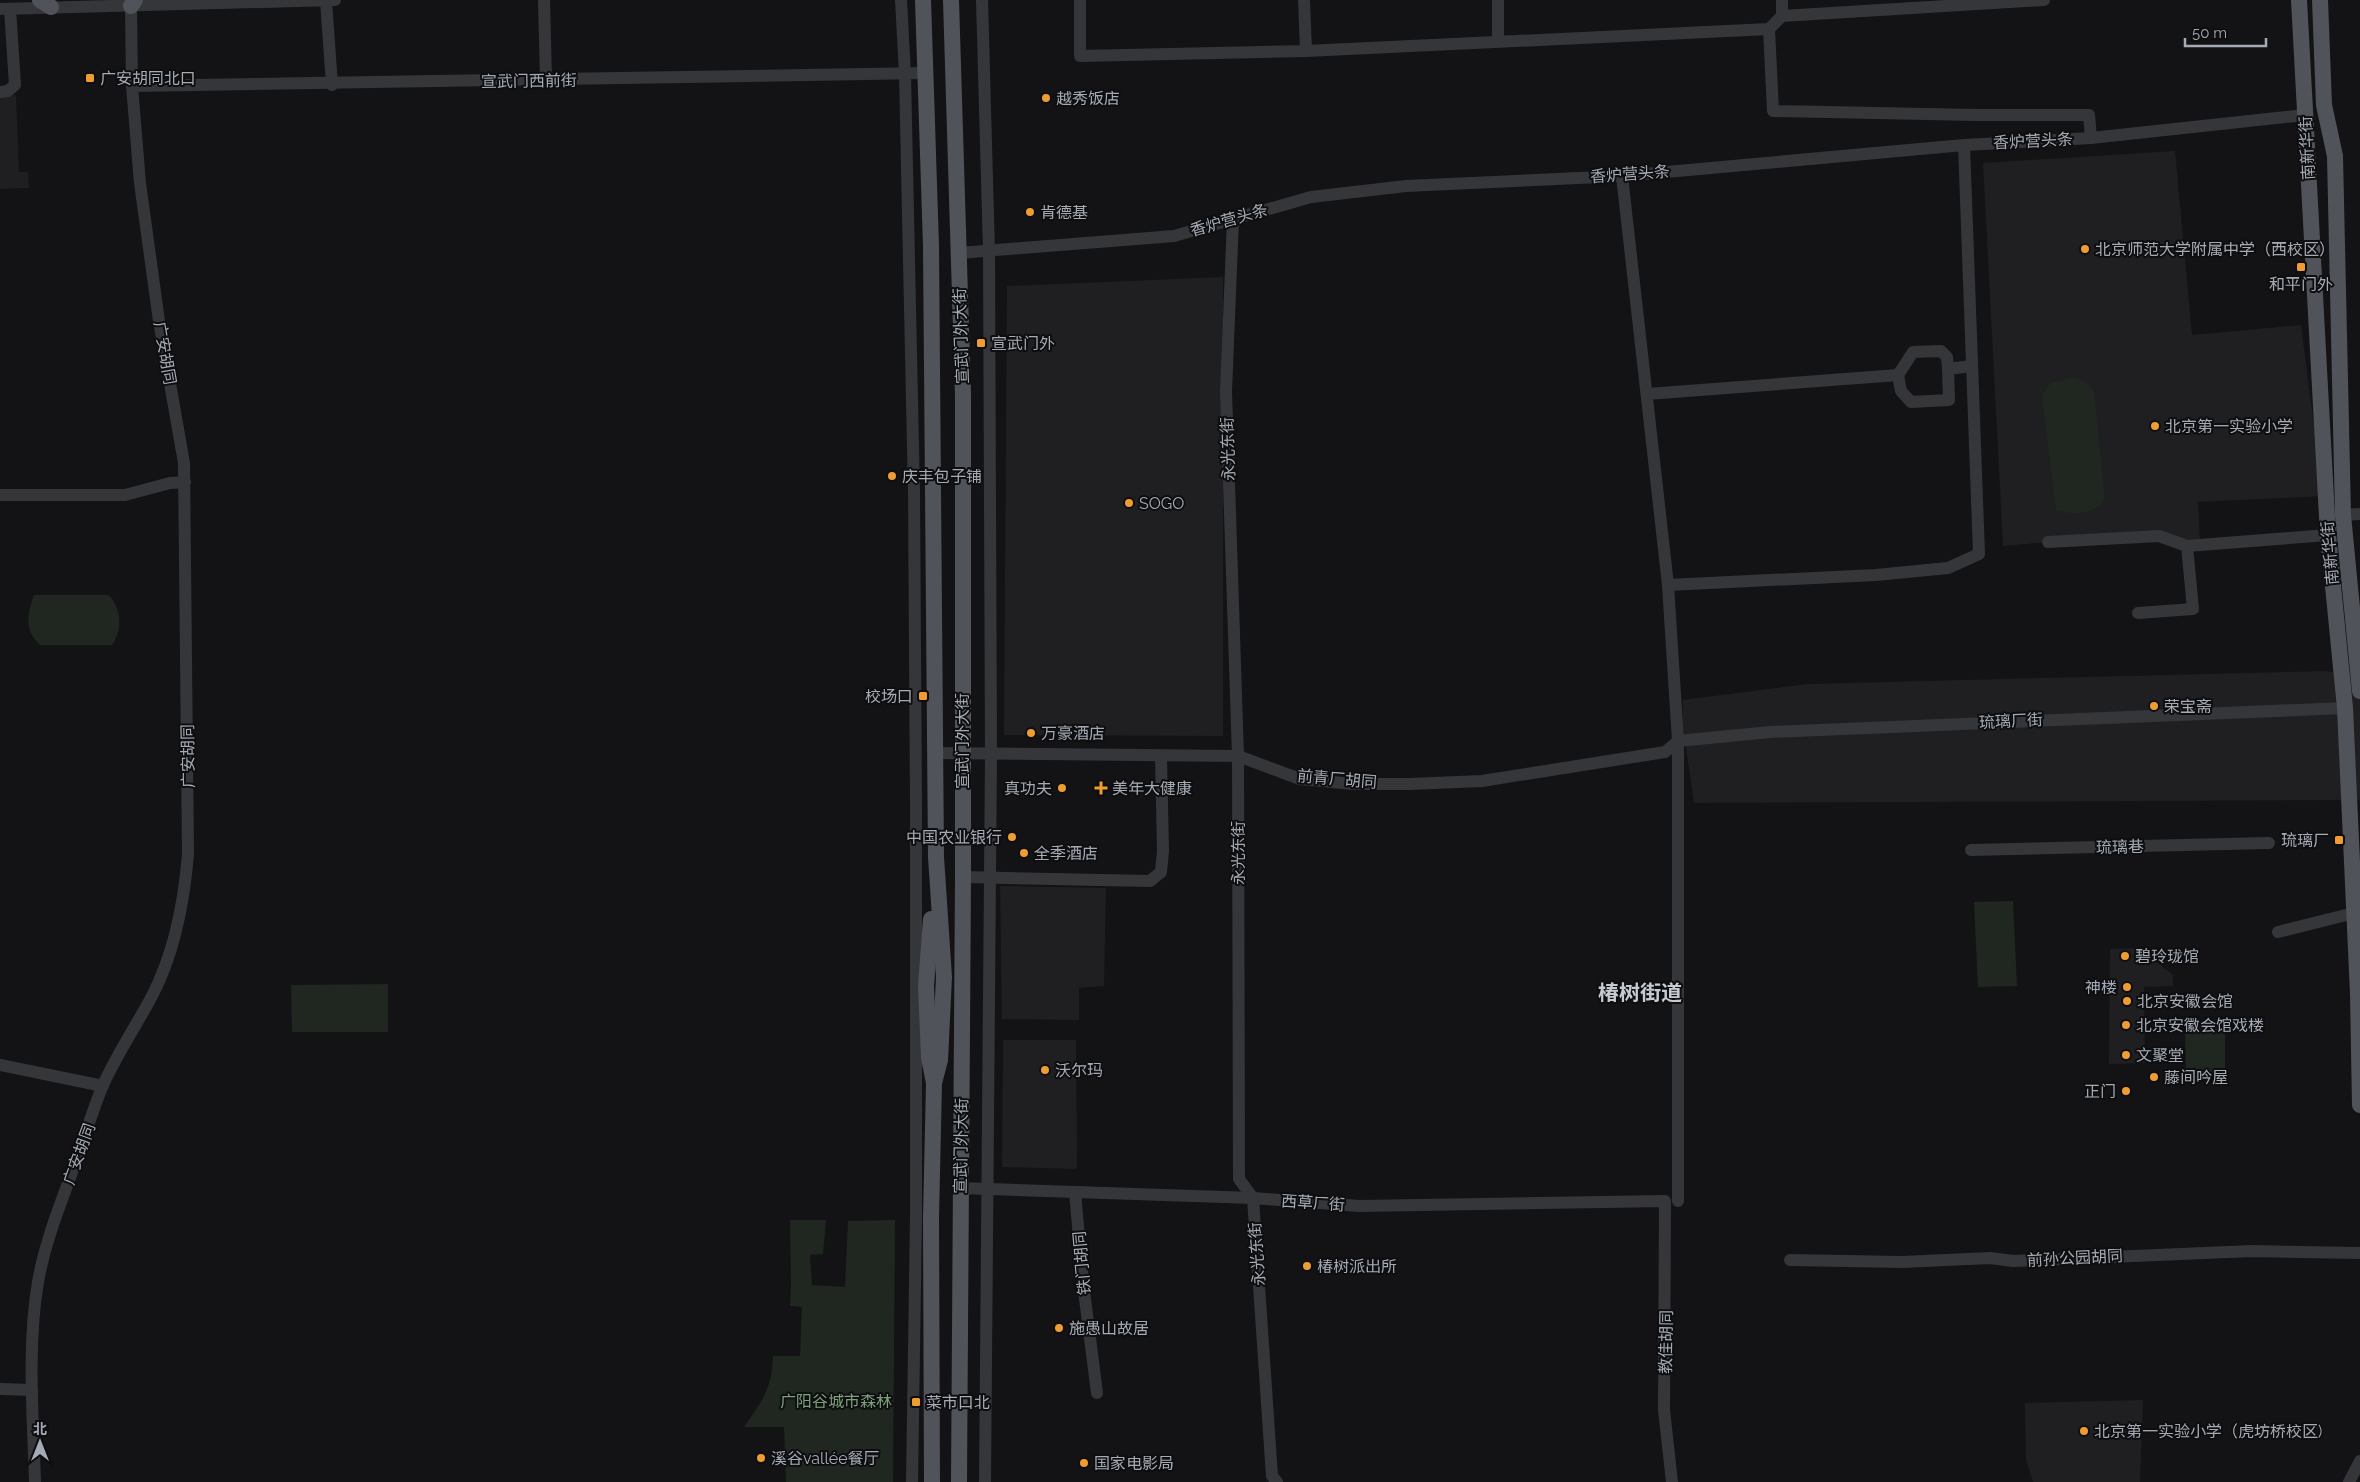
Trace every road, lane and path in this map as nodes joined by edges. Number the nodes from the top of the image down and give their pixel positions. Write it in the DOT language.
graph roads {
  1 [pos="330,0"];
  2 [pos="544,0"];
  3 [pos="901,0"];
  4 [pos="922,0"];
  5 [pos="951,0"];
  6 [pos="982,0"];
  7 [pos="1080,0"];
  8 [pos="1304,0"];
  9 [pos="1498,0"];
  10 [pos="1782,0"];
  11 [pos="2044,0"];
  12 [pos="2299,0"];
  13 [pos="2320,0"];
  14 [pos="133,3"];
  15 [pos="45,4"];
  16 [pos="5,9"];
  17 [pos="1782,16"];
  18 [pos="1769,29"];
  19 [pos="1498,41"];
  20 [pos="1306,51"];
  21 [pos="925,73"];
  22 [pos="905,74"];
  23 [pos="546,80"];
  24 [pos="332,85"];
  25 [pos="132,86"];
  26 [pos="0,92"];
  27 [pos="2305,115"];
  28 [pos="2091,138"];
  29 [pos="1964,145"];
  30 [pos="1622,176"];
  31 [pos="1233,219"];
  32 [pos="989,251"];
  33 [pos="959,253"];
  34 [pos="1971,366"];
  35 [pos="1948,369"];
  36 [pos="1898,375"];
  37 [pos="1647,394"];
  38 [pos="185,482"];
  39 [pos="0,495"];
  40 [pos="2360,514"];
  41 [pos="2343,515"];
  42 [pos="2328,535"];
  43 [pos="2048,542"];
  44 [pos="2187,546"];
  45 [pos="1668,585"];
  46 [pos="2138,613"];
  47 [pos="2360,691"];
  48 [pos="2345,708"];
  49 [pos="1678,741"];
  50 [pos="934,753"];
  51 [pos="962,754"];
  52 [pos="991,754"];
  53 [pos="1161,756"];
  54 [pos="1238,756"];
  55 [pos="2269,843"];
  56 [pos="1971,850"];
  57 [pos="963,877"];
  58 [pos="989,878"];
  59 [pos="2354,913"];
  60 [pos="2278,932"];
  61 [pos="0,1065"];
  62 [pos="103,1086"];
  63 [pos="2360,1105"];
  64 [pos="960,1188"];
  65 [pos="988,1189"];
  66 [pos="1075,1192"];
  67 [pos="1253,1198"];
  68 [pos="1672,1201"];
  69 [pos="2360,1253"];
  70 [pos="1790,1260"];
  71 [pos="0,1389"];
  72 [pos="32,1390"];
  73 [pos="1097,1393"];
  74 [pos="2360,1461"];
  75 [pos="35,1482"];
  76 [pos="912,1482"];
  77 [pos="932,1482"];
  78 [pos="959,1482"];
  79 [pos="985,1482"];
  80 [pos="1277,1482"];
  81 [pos="1672,1482"];
  82 [pos="2350,1482"];
  1 -- 14 [label="street"];
  1 -- 24 [label="street"];
  2 -- 23 [label="street"];
  3 -- 22 [label="street"];
  4 -- 21 [label="main road, 宣武门外大街"];
  5 -- 33 [label="main road, 宣武门外大街"];
  6 -- 32 [label="street"];
  7 -- 20 [label="street"];
  8 -- 20 [label="street"];
  9 -- 19 [label="street"];
  10 -- 17 [label="street"];
  11 -- 17 [label="street"];
  12 -- 27 [label="main road, 南新华街"];
  13 -- 41 [label="main road, 南新华街"];
  14 -- 15 [label="street"];
  14 -- 25 [label="street, 广安胡同"];
  15 -- 16 [label="street"];
  16 -- 26 [label="street"];
  17 -- 18 [label="street"];
  18 -- 19 [label="street"];
  18 -- 28 [label="street"];
  19 -- 20 [label="street"];
  21 -- 22 [label="street, 宣武门西前街"];
  21 -- 50 [label="main road, 宣武门外大街"];
  22 -- 23 [label="street, 宣武门西前街"];
  22 -- 76 [label="street"];
  23 -- 24 [label="street, 宣武门西前街"];
  24 -- 25 [label="street, 宣武门西前街"];
  25 -- 38 [label="street, 广安胡同"];
  27 -- 28 [label="street, 香炉营头条"];
  27 -- 42 [label="main road, 南新华街"];
  28 -- 29 [label="street, 香炉营头条"];
  29 -- 30 [label="street, 香炉营头条"];
  29 -- 34 [label="street"];
  30 -- 31 [label="street, 香炉营头条"];
  30 -- 37 [label="street, 教佳胡同"];
  31 -- 32 [label="street, 香炉营头条"];
  31 -- 54 [label="street, 永光东街"];
  32 -- 33 [label="street, 香炉营头条"];
  32 -- 52 [label="street"];
  33 -- 51 [label="main road, 宣武门外大街"];
  34 -- 35 [label="street"];
  34 -- 45 [label="street"];
  35 -- 36 [label="street"];
  35 -- 36 [label="street"];
  36 -- 37 [label="street"];
  37 -- 45 [label="street, 教佳胡同"];
  38 -- 39 [label="street"];
  38 -- 62 [label="street, 广安胡同"];
  40 -- 41 [label="street"];
  41 -- 47 [label="main road, 南新华街"];
  42 -- 44 [label="street"];
  42 -- 48 [label="main road, 南新华街"];
  43 -- 44 [label="street"];
  44 -- 46 [label="street"];
  45 -- 49 [label="street, 教佳胡同"];
  48 -- 49 [label="street, 琉璃厂街"];
  48 -- 59 [label="main road, 南新华街"];
  49 -- 54 [label="street, 前青厂胡同"];
  49 -- 68 [label="street, 教佳胡同"];
  50 -- 51 [label="street, 前青厂胡同"];
  50 -- 77 [label="main road, 宣武门外大街"];
  51 -- 52 [label="street, 前青厂胡同"];
  51 -- 57 [label="main road, 宣武门外大街"];
  52 -- 53 [label="street, 前青厂胡同"];
  52 -- 58 [label="street"];
  53 -- 54 [label="street, 前青厂胡同"];
  53 -- 58 [label="street"];
  54 -- 67 [label="street, 永光东街"];
  55 -- 56 [label="street, 琉璃巷"];
  57 -- 58 [label="street"];
  57 -- 64 [label="main road, 宣武门外大街"];
  58 -- 65 [label="street"];
  59 -- 60 [label="street"];
  59 -- 63 [label="main road, 南新华街"];
  61 -- 62 [label="street"];
  62 -- 72 [label="street, 广安胡同"];
  64 -- 65 [label="street, 西草厂街"];
  64 -- 78 [label="main road, 宣武门外大街"];
  65 -- 66 [label="street, 西草厂街"];
  65 -- 79 [label="street"];
  66 -- 67 [label="street, 西草厂街"];
  66 -- 73 [label="street, 铁门胡同"];
  67 -- 68 [label="street, 西草厂街"];
  67 -- 80 [label="street, 永光东街"];
  68 -- 81 [label="street, 教佳胡同"];
  69 -- 70 [label="street, 前孙公园胡同"];
  71 -- 72 [label="street"];
  72 -- 75 [label="street, 广安胡同"];
  74 -- 82 [label="street"];
}
